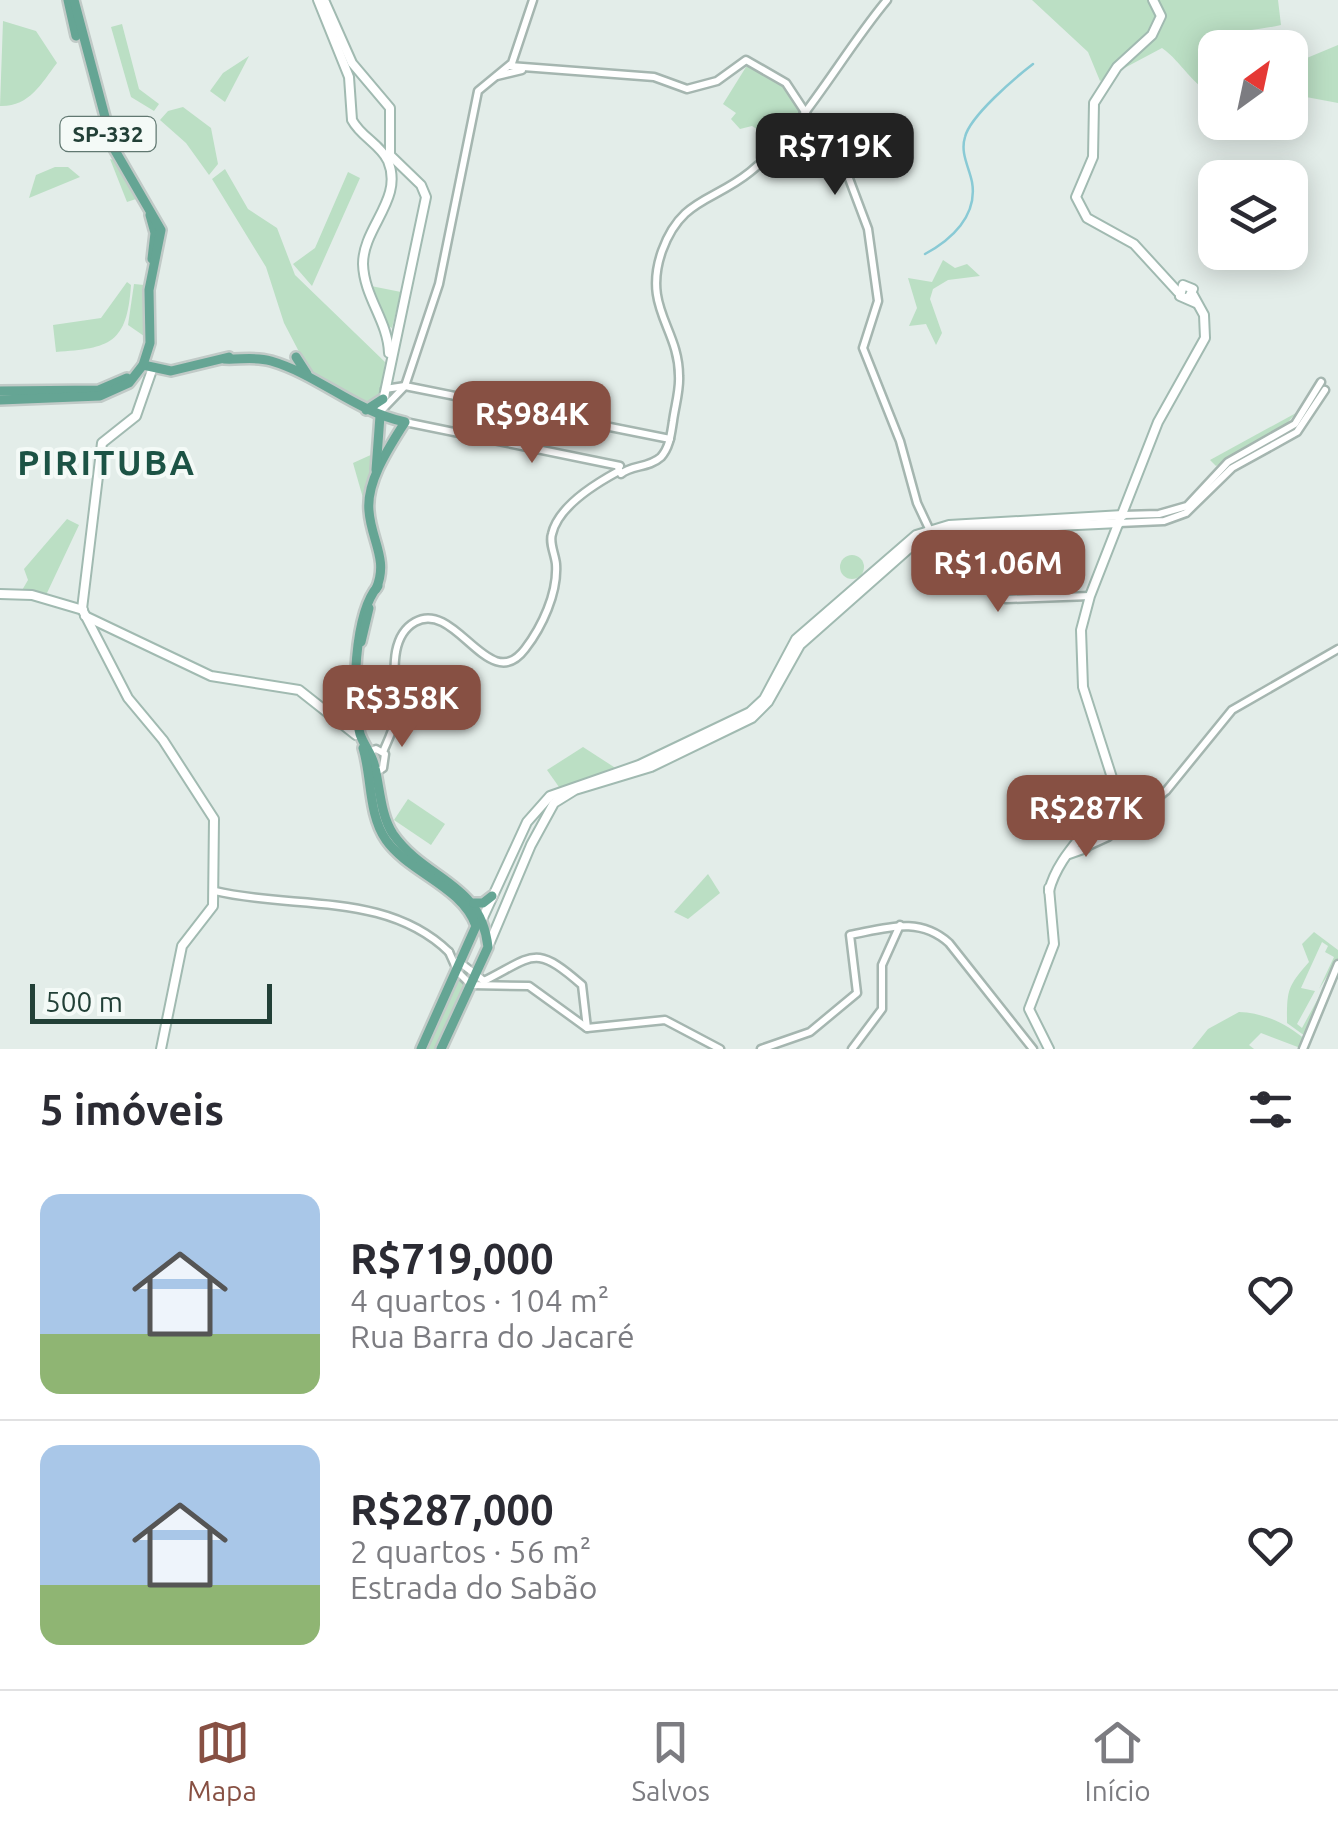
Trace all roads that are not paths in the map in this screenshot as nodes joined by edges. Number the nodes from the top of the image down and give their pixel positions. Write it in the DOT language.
graph roads {
  1 [pos="71,0"];
  2 [pos="321,0"];
  3 [pos="534,0"];
  4 [pos="886,0"];
  5 [pos="1152,0"];
  6 [pos="513,68"];
  7 [pos="495,76"];
  8 [pos="806,114"];
  9 [pos="390,136"];
  10 [pos="372,143"];
  11 [pos="402,170"];
  12 [pos="391,175"];
  13 [pos="155,258"];
  14 [pos="391,332"];
  15 [pos="224,359"];
  16 [pos="282,362"];
  17 [pos="146,365"];
  18 [pos="308,374"];
  19 [pos="405,386"];
  20 [pos="323,387"];
  21 [pos="464,389"];
  22 [pos="27,392"];
  23 [pos="2,397"];
  24 [pos="473,401"];
  25 [pos="384,403"];
  26 [pos="364,410"];
  27 [pos="405,422"];
  28 [pos="670,438"];
  29 [pos="375,445"];
  30 [pos="388,448"];
  31 [pos="1259,450"];
  32 [pos="620,469"];
  33 [pos="376,478"];
  34 [pos="1129,498"];
  35 [pos="1098,515"];
  36 [pos="1121,519"];
  37 [pos="1064,520"];
  38 [pos="935,533"];
  39 [pos="0,594"];
  40 [pos="1090,596"];
  41 [pos="84,612"];
  42 [pos="100,621"];
  43 [pos="90,629"];
  44 [pos="1338,649"];
  45 [pos="357,728"];
  46 [pos="367,752"];
  47 [pos="384,752"];
  48 [pos="373,774"];
  49 [pos="1082,842"];
  50 [pos="215,891"];
  51 [pos="1050,891"];
  52 [pos="492,896"];
  53 [pos="474,903"];
  54 [pos="483,916"];
  55 [pos="900,926"];
  56 [pos="477,932"];
  57 [pos="470,946"];
  58 [pos="488,947"];
  59 [pos="1338,964"];
  60 [pos="480,966"];
  61 [pos="460,969"];
  62 [pos="1338,974"];
  63 [pos="479,983"];
  64 [pos="587,1028"];
  65 [pos="161,1049"];
  66 [pos="421,1049"];
  67 [pos="441,1049"];
  68 [pos="720,1049"];
  69 [pos="761,1049"];
  70 [pos="852,1049"];
  71 [pos="1033,1049"];
  72 [pos="1049,1049"];
  73 [pos="1305,1049"];
  1 -- 13 [label="main road, SP-332"];
  2 -- 9 [label="main road"];
  2 -- 10 [label="main road"];
  3 -- 6 [label="street"];
  4 -- 8 [label="street"];
  5 -- 34 [label="main road"];
  6 -- 7 [label="street"];
  6 -- 7 [label="street"];
  6 -- 8 [label="street"];
  7 -- 19 [label="street"];
  8 -- 28 [label="street"];
  8 -- 38 [label="street"];
  9 -- 10 [label="main road"];
  9 -- 11 [label="main road"];
  10 -- 12 [label="main road"];
  11 -- 12 [label="main road"];
  11 -- 14 [label="main road"];
  12 -- 14 [label="main road"];
  13 -- 17 [label="main road"];
  13 -- 17 [label="main road"];
  14 -- 25 [label="main road"];
  15 -- 16 [label="main road"];
  15 -- 17 [label="main road"];
  15 -- 20 [label="main road"];
  16 -- 18 [label="main road"];
  16 -- 18 [label="main road"];
  17 -- 22 [label="main road"];
  17 -- 22 [label="main road"];
  17 -- 41 [label="main road"];
  18 -- 20 [label="main road"];
  19 -- 24 [label="street"];
  19 -- 25 [label="street"];
  19 -- 25 [label="street"];
  20 -- 26 [label="main road"];
  21 -- 24 [label="street"];
  22 -- 23 [label="main road"];
  24 -- 28 [label="street"];
  25 -- 26 [label="main road"];
  25 -- 26 [label="main road"];
  25 -- 27 [label="main road"];
  25 -- 29 [label="main road"];
  27 -- 30 [label="main road"];
  27 -- 32 [label="street"];
  28 -- 32 [label="street"];
  29 -- 30 [label="main road"];
  29 -- 33 [label="main road"];
  30 -- 33 [label="main road"];
  31 -- 31 [label="street"];
  31 -- 36 [label="street"];
  32 -- 47 [label="street"];
  33 -- 45 [label="main road"];
  34 -- 35 [label="main road"];
  34 -- 36 [label="main road"];
  35 -- 36 [label="main road"];
  35 -- 37 [label="main road"];
  36 -- 37 [label="main road"];
  36 -- 40 [label="main road"];
  37 -- 38 [label="main road"];
  38 -- 40 [label="street"];
  38 -- 52 [label="main road"];
  38 -- 58 [label="main road"];
  39 -- 41 [label="main road"];
  40 -- 49 [label="main road"];
  41 -- 42 [label="main road"];
  41 -- 43 [label="main road"];
  42 -- 43 [label="main road"];
  42 -- 45 [label="main road"];
  43 -- 50 [label="main road"];
  44 -- 49 [label="street"];
  45 -- 46 [label="main road"];
  46 -- 47 [label="street"];
  46 -- 48 [label="main road"];
  47 -- 48 [label="street"];
  48 -- 53 [label="main road"];
  48 -- 56 [label="main road"];
  49 -- 51 [label="main road"];
  49 -- 51 [label="main road"];
  50 -- 61 [label="street"];
  50 -- 65 [label="main road"];
  51 -- 72 [label="main road"];
  52 -- 53 [label="main road"];
  52 -- 54 [label="main road"];
  53 -- 54 [label="main road"];
  54 -- 56 [label="main road"];
  54 -- 58 [label="main road"];
  55 -- 69 [label="street"];
  55 -- 70 [label="street"];
  55 -- 71 [label="street"];
  56 -- 57 [label="main road"];
  57 -- 60 [label="main road"];
  57 -- 61 [label="main road"];
  58 -- 60 [label="main road"];
  59 -- 73 [label="street"];
  60 -- 63 [label="main road"];
  61 -- 63 [label="street"];
  61 -- 66 [label="main road"];
  62 -- 73 [label="street"];
  63 -- 64 [label="street"];
  63 -- 64 [label="street"];
  63 -- 67 [label="main road"];
  64 -- 68 [label="street"];
}
